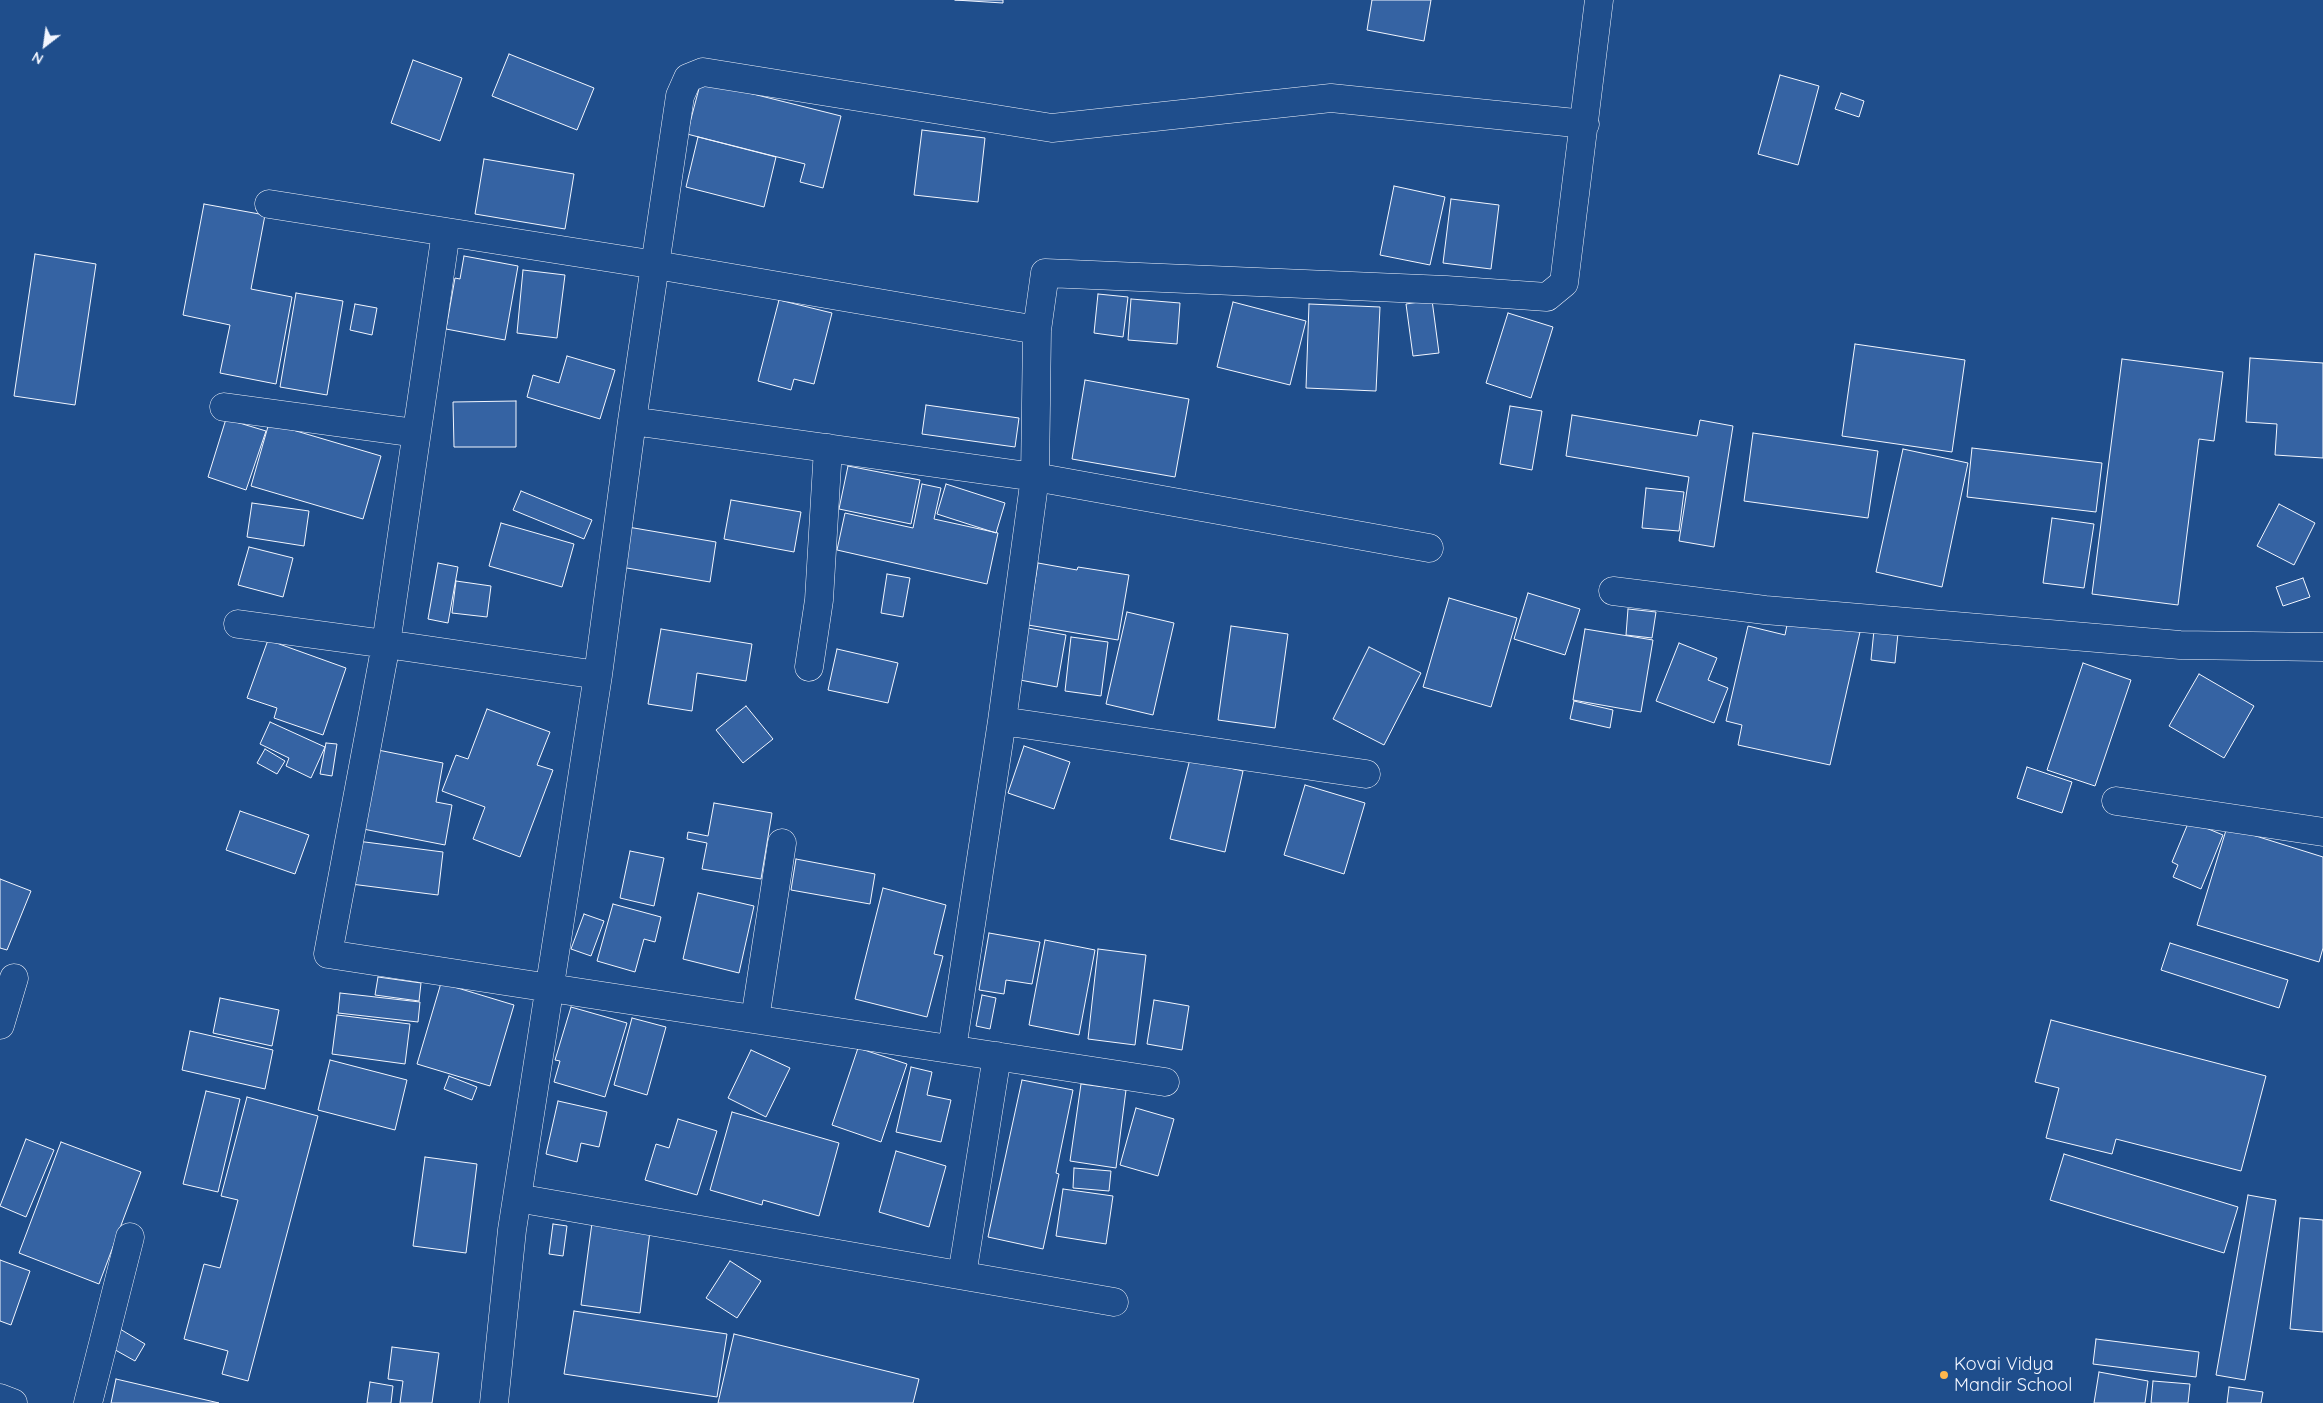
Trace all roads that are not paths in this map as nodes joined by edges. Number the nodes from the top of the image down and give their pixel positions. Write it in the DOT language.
graph roads {
  1 [pos="1599,0"];
  2 [pos="1585,124"];
  3 [pos="269,204"];
  4 [pos="446,232"];
  5 [pos="656,265"];
  6 [pos="1037,330"];
  7 [pos="224,407"];
  8 [pos="632,421"];
  9 [pos="416,433"];
  10 [pos="828,448"];
  11 [pos="1034,477"];
  12 [pos="1429,548"];
  13 [pos="1614,591"];
  14 [pos="238,624"];
  15 [pos="386,644"];
  16 [pos="2323,647"];
  17 [pos="809,667"];
  18 [pos="598,675"];
  19 [pos="1002,721"];
  20 [pos="1366,774"];
  21 [pos="2116,801"];
  22 [pos="2323,832"];
  23 [pos="782,843"];
  24 [pos="14,978"];
  25 [pos="549,988"];
  26 [pos="755,1019"];
  27 [pos="0,1025"];
  28 [pos="952,1049"];
  29 [pos="997,1056"];
  30 [pos="1166,1082"];
  31 [pos="517,1198"];
  32 [pos="130,1237"];
  33 [pos="962,1275"];
  34 [pos="1114,1302"];
  35 [pos="0,1398"];
  36 [pos="14,1403"];
  37 [pos="88,1403"];
  38 [pos="494,1403"];
  1 -- 2 [label="street"];
  2 -- 5 [label="street"];
  2 -- 6 [label="street"];
  3 -- 4 [label="street"];
  4 -- 5 [label="street"];
  4 -- 9 [label="street"];
  5 -- 6 [label="street"];
  5 -- 8 [label="street"];
  6 -- 11 [label="street"];
  7 -- 9 [label="street"];
  8 -- 10 [label="street"];
  8 -- 18 [label="street"];
  9 -- 15 [label="street"];
  10 -- 11 [label="street"];
  10 -- 17 [label="street"];
  11 -- 12 [label="street"];
  11 -- 19 [label="street"];
  13 -- 16 [label="street"];
  14 -- 15 [label="street"];
  15 -- 18 [label="street"];
  15 -- 25 [label="street"];
  18 -- 25 [label="street"];
  19 -- 20 [label="street"];
  19 -- 28 [label="street"];
  21 -- 22 [label="street"];
  23 -- 26 [label="street"];
  24 -- 27 [label="street"];
  25 -- 26 [label="street"];
  25 -- 31 [label="street"];
  26 -- 28 [label="street"];
  28 -- 29 [label="street"];
  29 -- 30 [label="street"];
  29 -- 33 [label="street"];
  31 -- 33 [label="street"];
  31 -- 38 [label="street"];
  32 -- 37 [label="street"];
  33 -- 34 [label="street"];
  35 -- 36 [label="street"];
}
